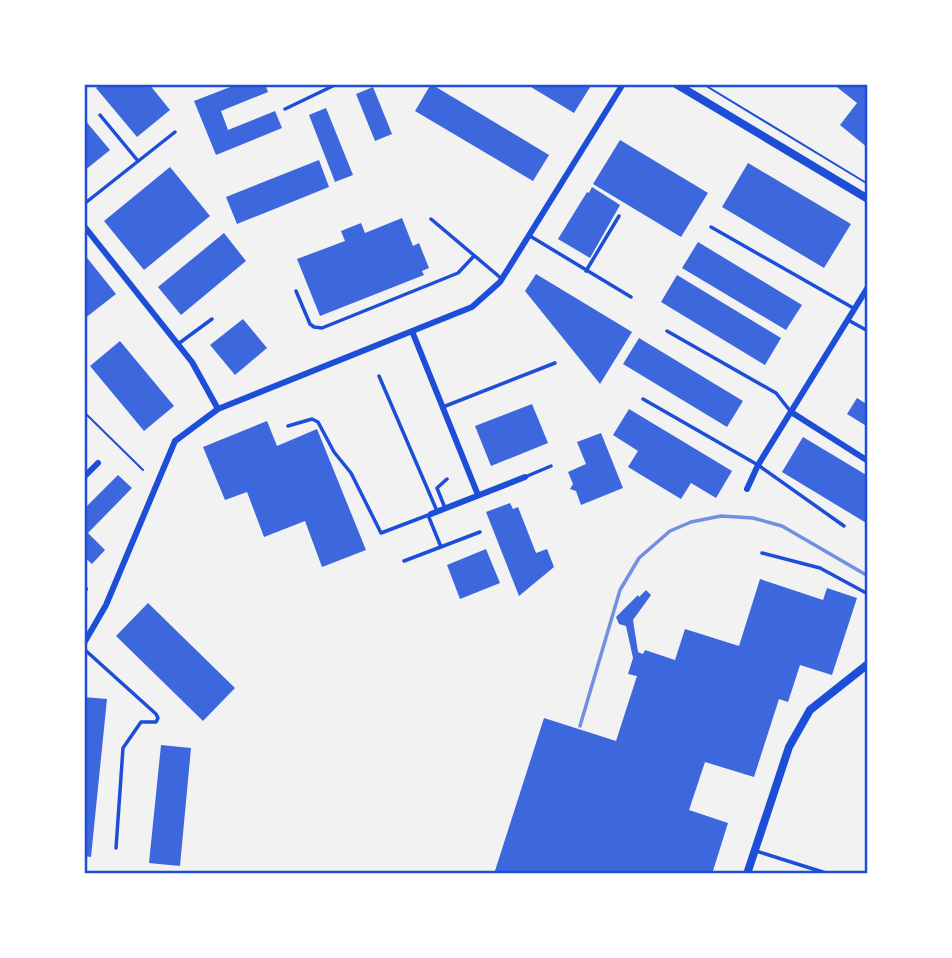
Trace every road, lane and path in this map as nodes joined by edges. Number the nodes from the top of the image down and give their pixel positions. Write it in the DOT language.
graph roads {
  1 [pos="337,84"];
  2 [pos="623,84"];
  3 [pos="676,84"];
  4 [pos="703,84"];
  5 [pos="285,109"];
  6 [pos="100,115"];
  7 [pos="175,132"];
  8 [pos="138,161"];
  9 [pos="868,184"];
  10 [pos="868,199"];
  11 [pos="84,204"];
  12 [pos="619,216"];
  13 [pos="431,219"];
  14 [pos="84,226"];
  15 [pos="711,227"];
  16 [pos="528,234"];
  17 [pos="474,256"];
  18 [pos="586,271"];
  19 [pos="502,279"];
  20 [pos="868,287"];
  21 [pos="296,291"];
  22 [pos="631,297"];
  23 [pos="855,309"];
  24 [pos="212,320"];
  25 [pos="848,320"];
  26 [pos="412,331"];
  27 [pos="667,331"];
  28 [pos="868,331"];
  29 [pos="178,344"];
  30 [pos="555,363"];
  31 [pos="379,376"];
  32 [pos="643,399"];
  33 [pos="443,407"];
  34 [pos="218,409"];
  35 [pos="84,412"];
  36 [pos="791,412"];
  37 [pos="288,426"];
  38 [pos="868,461"];
  39 [pos="98,463"];
  40 [pos="758,465"];
  41 [pos="551,466"];
  42 [pos="143,470"];
  43 [pos="84,477"];
  44 [pos="525,477"];
  45 [pos="447,479"];
  46 [pos="747,489"];
  47 [pos="478,495"];
  48 [pos="445,508"];
  49 [pos="432,513"];
  50 [pos="844,526"];
  51 [pos="480,532"];
  52 [pos="441,547"];
  53 [pos="762,552"];
  54 [pos="404,561"];
  55 [pos="868,594"];
  56 [pos="84,643"];
  57 [pos="84,649"];
  58 [pos="868,664"];
  59 [pos="116,848"];
  60 [pos="754,851"];
  61 [pos="747,874"];
  62 [pos="829,874"];
  1 -- 5 [label="lane"];
  2 -- 16 [label="street"];
  3 -- 10 [label="street"];
  4 -- 9 [label="path"];
  6 -- 8 [label="lane"];
  7 -- 8 [label="lane"];
  8 -- 11 [label="lane"];
  12 -- 18 [label="lane"];
  13 -- 17 [label="lane"];
  14 -- 29 [label="street"];
  15 -- 23 [label="lane"];
  16 -- 18 [label="lane"];
  16 -- 19 [label="street"];
  17 -- 19 [label="lane"];
  17 -- 21 [label="lane"];
  18 -- 22 [label="lane"];
  19 -- 26 [label="street"];
  20 -- 23 [label="street"];
  23 -- 25 [label="street"];
  24 -- 29 [label="lane"];
  25 -- 28 [label="lane"];
  25 -- 36 [label="street"];
  26 -- 33 [label="street"];
  26 -- 34 [label="street"];
  27 -- 36 [label="lane"];
  29 -- 34 [label="street"];
  30 -- 33 [label="lane"];
  31 -- 49 [label="lane"];
  32 -- 40 [label="lane"];
  33 -- 47 [label="street"];
  34 -- 56 [label="street"];
  35 -- 42 [label="path"];
  36 -- 38 [label="street"];
  36 -- 40 [label="street"];
  37 -- 49 [label="lane"];
  39 -- 43 [label="street"];
  40 -- 46 [label="street"];
  40 -- 50 [label="lane"];
  41 -- 44 [label="lane"];
  44 -- 47 [label="street"];
  45 -- 48 [label="lane"];
  47 -- 48 [label="street"];
  48 -- 49 [label="street"];
  49 -- 52 [label="lane"];
  51 -- 52 [label="lane"];
  52 -- 54 [label="lane"];
  53 -- 55 [label="lane"];
  57 -- 59 [label="lane"];
  58 -- 60 [label="street"];
  60 -- 61 [label="street"];
  60 -- 62 [label="lane"];
}
